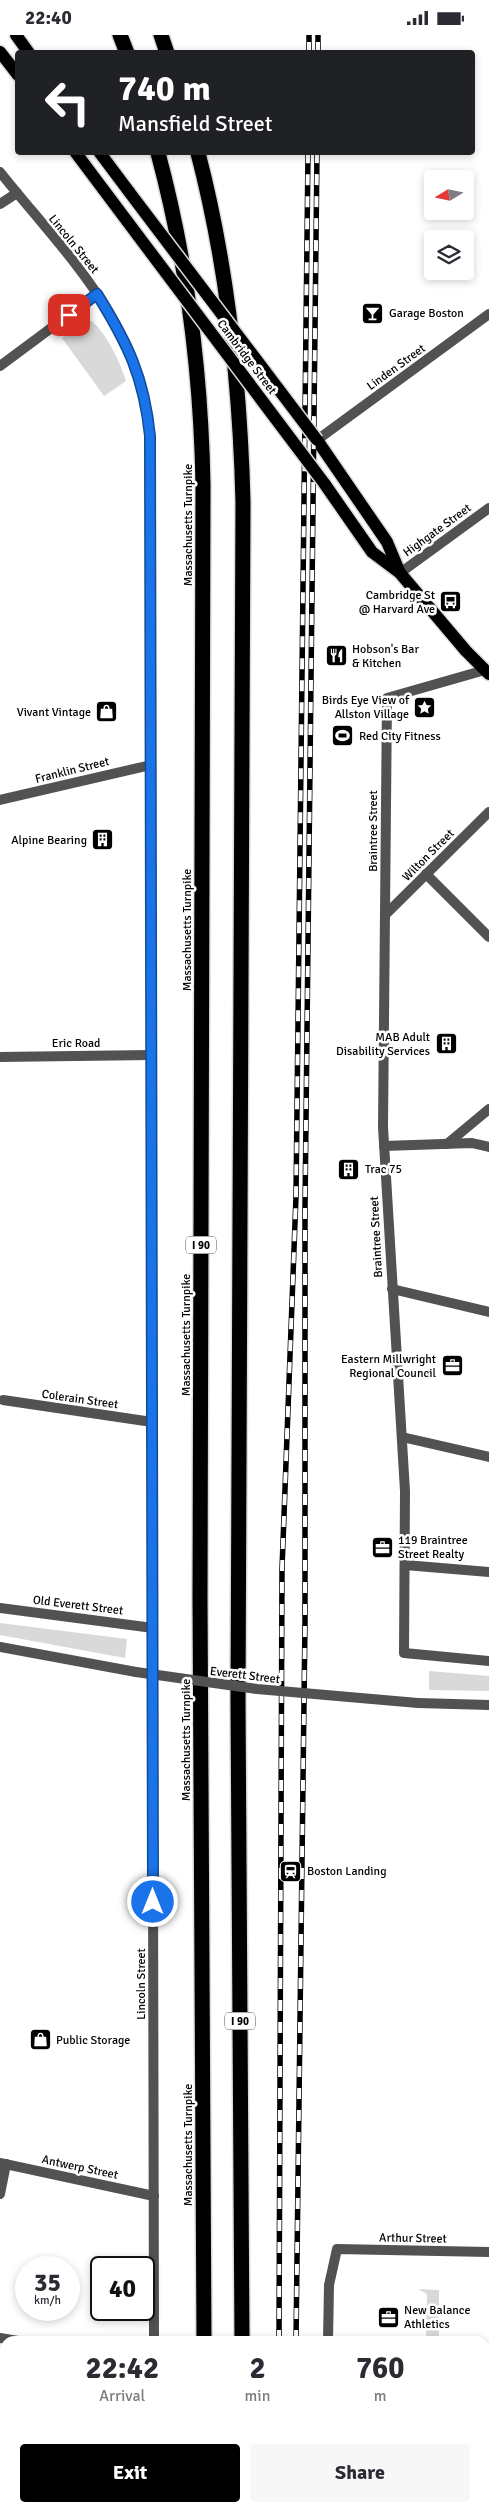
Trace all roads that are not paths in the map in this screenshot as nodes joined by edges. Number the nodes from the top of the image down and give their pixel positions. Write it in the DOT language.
graph roads {
  1 [pos="16,35"];
  2 [pos="120,35"];
  3 [pos="27,50"];
  4 [pos="125,50"];
  5 [pos="0,52"];
  6 [pos="15,71"];
  7 [pos="78,155"];
  8 [pos="102,155"];
  9 [pos="158,155"];
  10 [pos="198,155"];
  11 [pos="0,172"];
  12 [pos="17,193"];
  13 [pos="0,204"];
  14 [pos="97,294"];
  15 [pos="489,314"];
  16 [pos="0,366"];
  17 [pos="321,437"];
  18 [pos="489,508"];
  19 [pos="400,573"];
  20 [pos="488,671"];
  21 [pos="151,765"];
  22 [pos="0,800"];
  23 [pos="489,812"];
  24 [pos="426,874"];
  25 [pos="385,915"];
  26 [pos="489,937"];
  27 [pos="151,1055"];
  28 [pos="0,1057"];
  29 [pos="489,1109"];
  30 [pos="447,1143"];
  31 [pos="384,1146"];
  32 [pos="489,1147"];
  33 [pos="392,1289"];
  34 [pos="489,1312"];
  35 [pos="3,1400"];
  36 [pos="152,1422"];
  37 [pos="402,1437"];
  38 [pos="489,1457"];
  39 [pos="405,1565"];
  40 [pos="489,1572"];
  41 [pos="0,1608"];
  42 [pos="153,1628"];
  43 [pos="0,1647"];
  44 [pos="489,1661"];
  45 [pos="489,1705"];
  46 [pos="3,2163"];
  47 [pos="0,2194"];
  48 [pos="154,2196"];
  49 [pos="489,2252"];
  50 [pos="154,2336"];
  51 [pos="204,2336"];
  52 [pos="242,2336"];
  53 [pos="328,2336"];
  1 -- 3 [label="main road"];
  2 -- 4 [label="highway"];
  5 -- 6 [label="main road"];
  7 -- 19 [label="main road, Cambridge Street, bridge"];
  8 -- 17 [label="main road, Cambridge Street, bridge"];
  9 -- 51 [label="highway, Massachusetts Turnpike / I 90"];
  10 -- 52 [label="highway, I 90"];
  11 -- 12 [label="street, Lincoln Street"];
  12 -- 13 [label="street"];
  12 -- 14 [label="street, Lincoln Street"];
  14 -- 16 [label="street"];
  14 -- 21 [label="street, Lincoln Street"];
  15 -- 17 [label="street, Linden Street"];
  17 -- 19 [label="main road, Cambridge Street"];
  18 -- 19 [label="street, Highgate Street"];
  19 -- 20 [label="main road, Cambridge Street"];
  20 -- 25 [label="street, Braintree Street"];
  21 -- 22 [label="street, Franklin Street"];
  21 -- 27 [label="street, Lincoln Street"];
  23 -- 24 [label="street, Wilton Street"];
  24 -- 25 [label="street, Wilton Street"];
  24 -- 26 [label="street"];
  25 -- 31 [label="street, Braintree Street"];
  27 -- 28 [label="street, Eric Road"];
  27 -- 36 [label="street, Lincoln Street"];
  29 -- 30 [label="street"];
  30 -- 31 [label="street"];
  30 -- 32 [label="street"];
  31 -- 33 [label="street, Braintree Street"];
  33 -- 34 [label="street"];
  33 -- 37 [label="street, Braintree Street"];
  35 -- 36 [label="street, Colerain Street"];
  36 -- 42 [label="street, Lincoln Street"];
  37 -- 38 [label="street"];
  37 -- 39 [label="street, Braintree Street"];
  39 -- 40 [label="street"];
  39 -- 44 [label="street, Braintree Street"];
  41 -- 42 [label="street, Old Everett Street"];
  42 -- 48 [label="street, Lincoln Street"];
  43 -- 45 [label="street, Everett Street, bridge"];
  46 -- 47 [label="street"];
  46 -- 48 [label="street, Antwerp Street"];
  48 -- 50 [label="street, Lincoln Street"];
  49 -- 53 [label="street, Arthur Street"];
}
